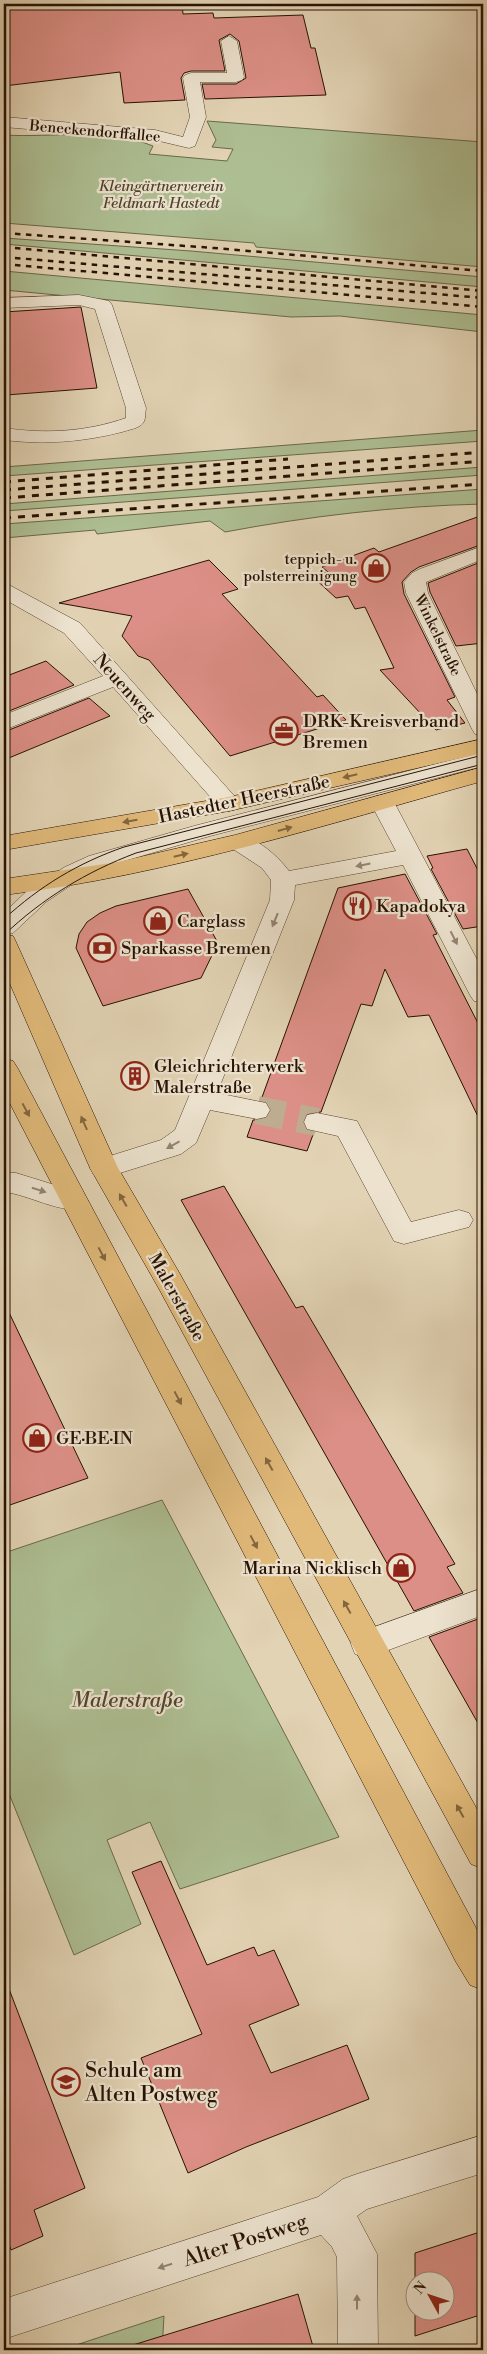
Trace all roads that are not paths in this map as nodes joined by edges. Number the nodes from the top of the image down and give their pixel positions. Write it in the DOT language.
graph roads {
  1 [pos="229,41"];
  2 [pos="4,122"];
  3 [pos="4,303"];
  4 [pos="4,434"];
  5 [pos="483,552"];
  6 [pos="4,590"];
  7 [pos="117,678"];
  8 [pos="4,723"];
  9 [pos="483,729"];
  10 [pos="483,746"];
  11 [pos="483,759"];
  12 [pos="483,774"];
  13 [pos="382,802"];
  14 [pos="229,804"];
  15 [pos="238,842"];
  16 [pos="4,843"];
  17 [pos="411,856"];
  18 [pos="65,878"];
  19 [pos="284,880"];
  20 [pos="4,887"];
  21 [pos="4,927"];
  22 [pos="4,942"];
  23 [pos="483,995"];
  24 [pos="4,1067"];
  25 [pos="201,1099"];
  26 [pos="257,1110"];
  27 [pos="318,1122"];
  28 [pos="104,1168"];
  29 [pos="4,1182"];
  30 [pos="74,1201"];
  31 [pos="459,1220"];
  32 [pos="483,1601"];
  33 [pos="367,1644"];
  34 [pos="483,1853"];
  35 [pos="483,1973"];
  36 [pos="483,2154"];
  37 [pos="328,2213"];
  38 [pos="4,2319"];
  39 [pos="358,2350"];
  1 -- 2 [label="street, Beneckendorffallee"];
  3 -- 4 [label="street"];
  5 -- 9 [label="street, Winkelstraße"];
  6 -- 7 [label="street, Neuenweg"];
  7 -- 8 [label="street"];
  7 -- 14 [label="street, Neuenweg"];
  10 -- 14 [label="main road, Hastedter Heerstraße, one-way"];
  11 -- 18 [label="street"];
  12 -- 13 [label="main road, Hastedter Heerstraße"];
  15 -- 13 [label="main road, Hastedter Heerstraße, one-way"];
  13 -- 17 [label="street"];
  14 -- 16 [label="main road, Hastedter Heerstraße, one-way"];
  18 -- 15 [label="main road, Hastedter Heerstraße, one-way"];
  15 -- 19 [label="street"];
  17 -- 19 [label="street, one-way"];
  17 -- 23 [label="street, one-way"];
  18 -- 20 [label="main road, Hastedter Heerstraße"];
  18 -- 21 [label="street"];
  19 -- 25 [label="street, one-way"];
  28 -- 22 [label="main road, Malerstraße, one-way"];
  24 -- 30 [label="main road, one-way"];
  25 -- 26 [label="street"];
  25 -- 28 [label="street, one-way"];
  27 -- 31 [label="street"];
  33 -- 28 [label="main road, Malerstraße, one-way"];
  29 -- 30 [label="street, one-way"];
  30 -- 35 [label="main road, one-way"];
  32 -- 33 [label="street"];
  34 -- 33 [label="main road, Malerstraße, one-way"];
  36 -- 37 [label="street, Alter Postweg"];
  37 -- 38 [label="street, Alter Postweg, one-way"];
  39 -- 37 [label="street, one-way"];
}
